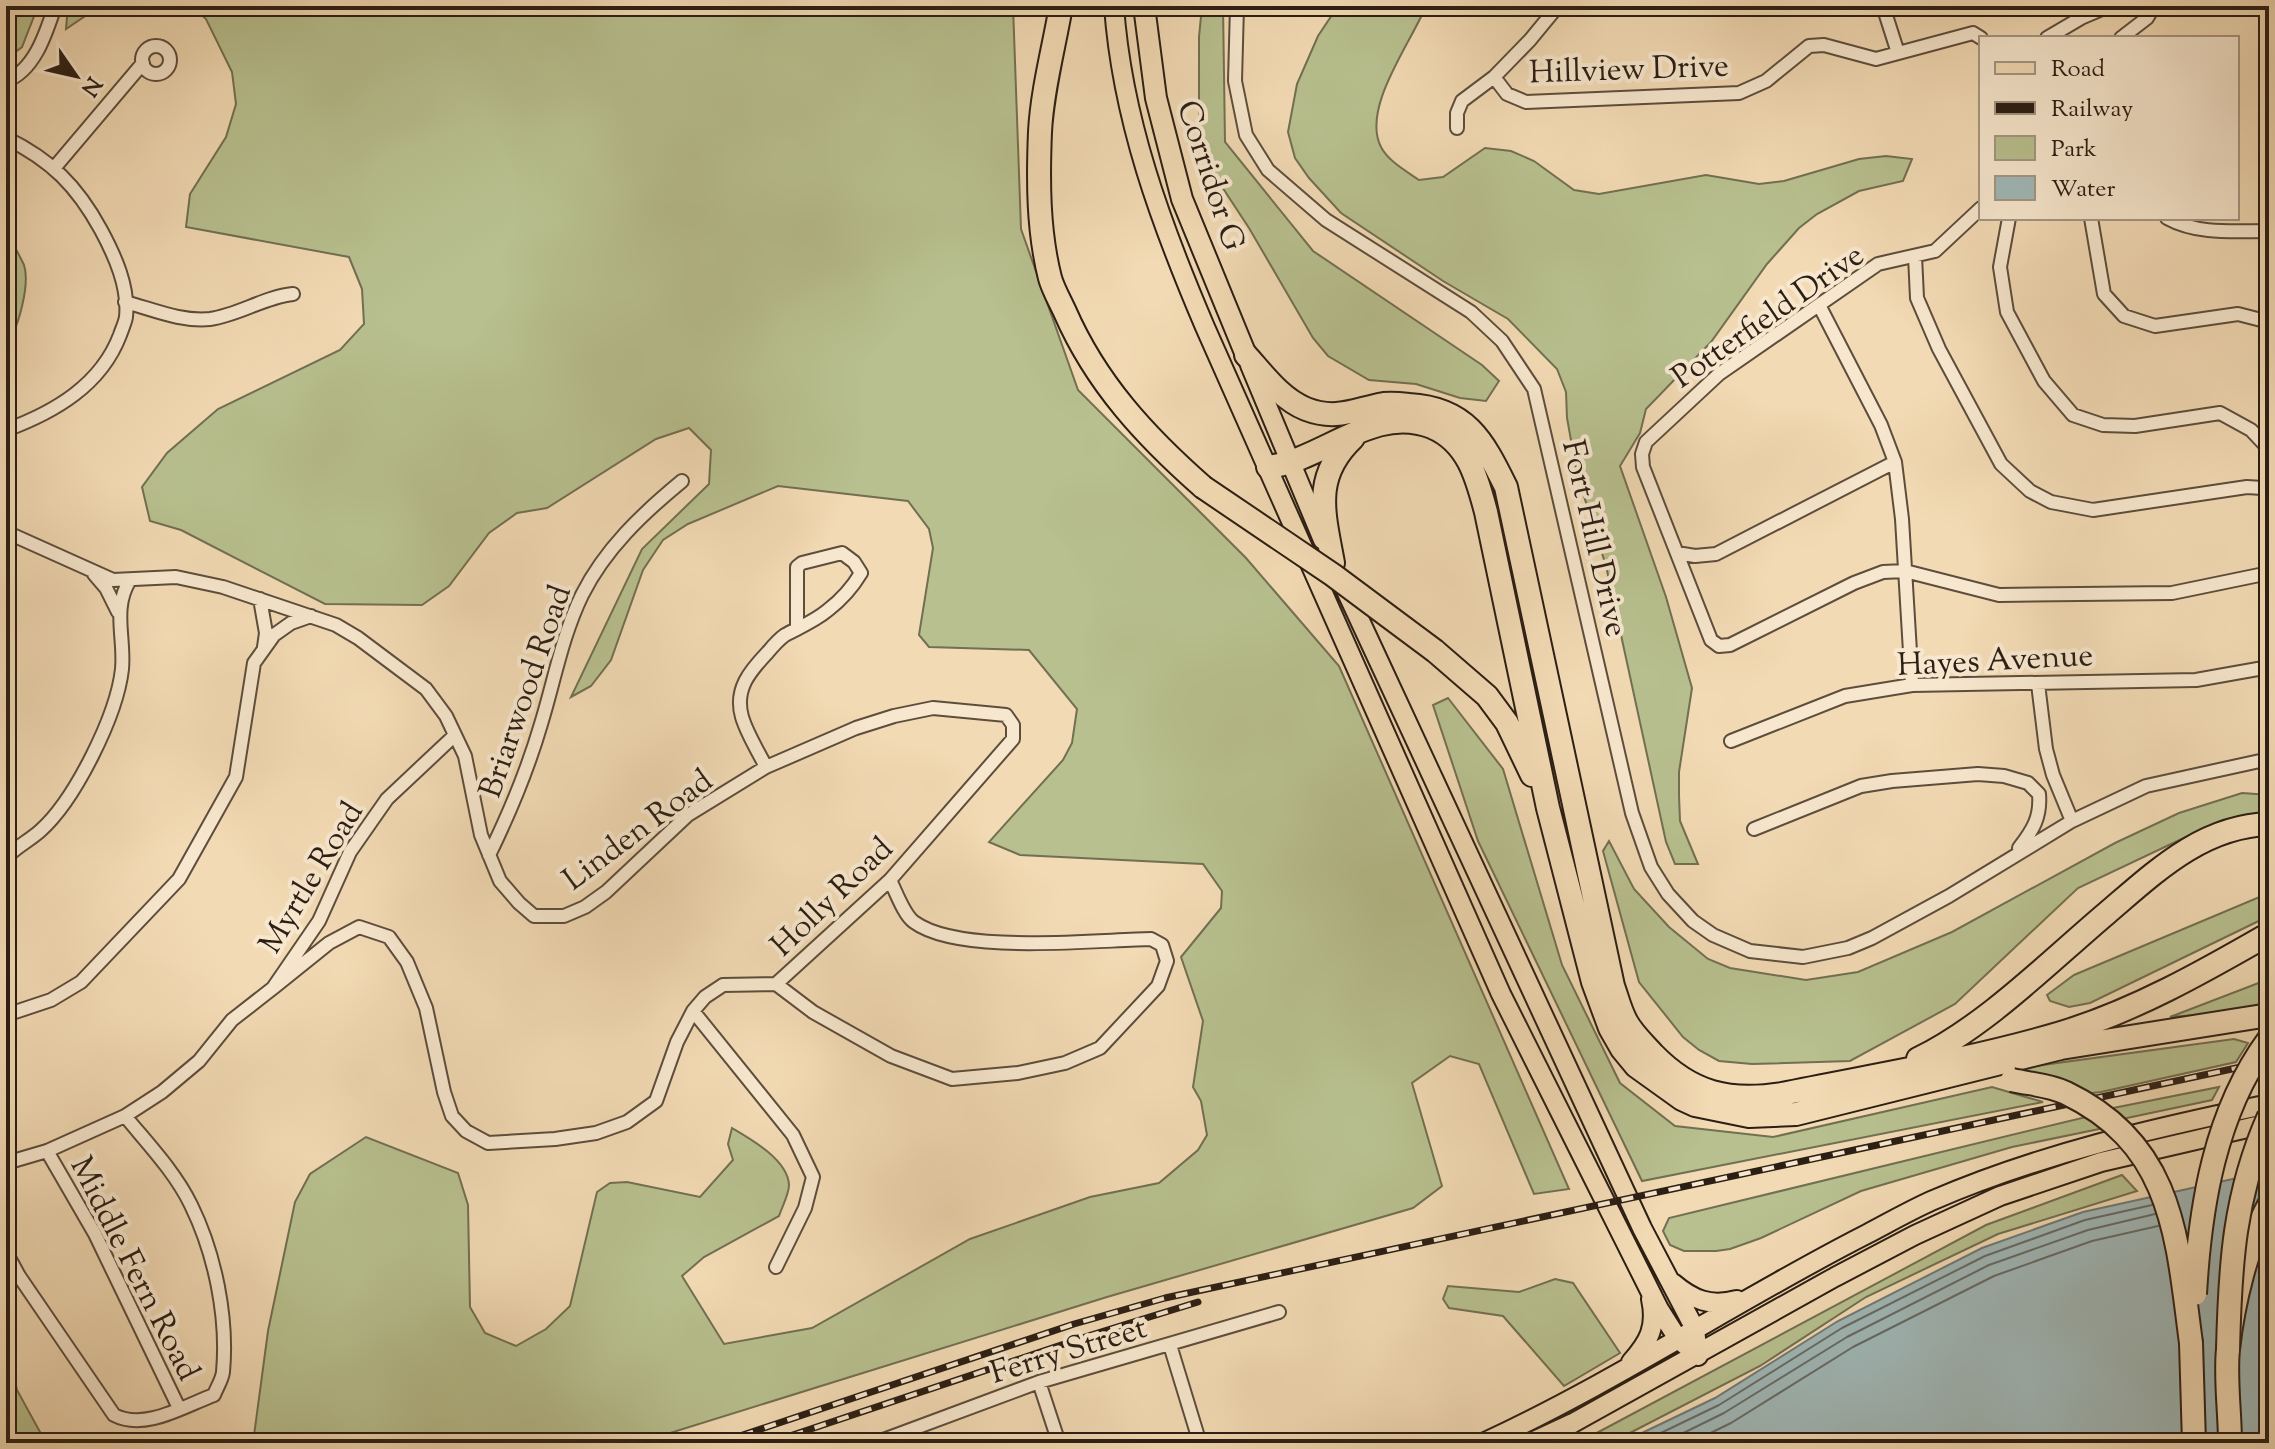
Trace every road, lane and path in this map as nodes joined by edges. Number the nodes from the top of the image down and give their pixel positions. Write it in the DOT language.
graph roads {
  1 [pos="55,6"];
  2 [pos="1061,6"];
  3 [pos="1114,6"];
  4 [pos="1144,6"];
  5 [pos="1237,6"];
  6 [pos="1558,6"];
  7 [pos="1883,6"];
  8 [pos="2109,6"];
  9 [pos="2154,6"];
  10 [pos="2050,36"];
  11 [pos="2124,36"];
  12 [pos="1979,37"];
  13 [pos="1898,53"];
  14 [pos="143,63"];
  15 [pos="1494,77"];
  16 [pos="6,81"];
  17 [pos="1457,128"];
  18 [pos="6,138"];
  19 [pos="55,167"];
  20 [pos="1979,210"];
  21 [pos="2009,220"];
  22 [pos="2091,220"];
  23 [pos="2171,220"];
  24 [pos="2269,231"];
  25 [pos="1915,256"];
  26 [pos="293,294"];
  27 [pos="125,302"];
  28 [pos="1819,305"];
  29 [pos="2269,322"];
  30 [pos="1246,355"];
  31 [pos="1420,405"];
  32 [pos="6,430"];
  33 [pos="1360,432"];
  34 [pos="2269,449"];
  35 [pos="1281,462"];
  36 [pos="1895,462"];
  37 [pos="682,481"];
  38 [pos="2269,492"];
  39 [pos="6,532"];
  40 [pos="1677,553"];
  41 [pos="1333,563"];
  42 [pos="1905,571"];
  43 [pos="2269,573"];
  44 [pos="94,574"];
  45 [pos="130,580"];
  46 [pos="260,599"];
  47 [pos="120,615"];
  48 [pos="311,616"];
  49 [pos="797,629"];
  50 [pos="264,647"];
  51 [pos="2269,667"];
  52 [pos="2038,684"];
  53 [pos="1912,685"];
  54 [pos="1006,715"];
  55 [pos="455,735"];
  56 [pos="1731,741"];
  57 [pos="2269,759"];
  58 [pos="766,767"];
  59 [pos="2053,775"];
  60 [pos="2039,794"];
  61 [pos="1548,808"];
  62 [pos="2072,821"];
  63 [pos="2269,824"];
  64 [pos="1754,829"];
  65 [pos="6,852"];
  66 [pos="2015,854"];
  67 [pos="489,855"];
  68 [pos="890,880"];
  69 [pos="2269,934"];
  70 [pos="776,984"];
  71 [pos="273,988"];
  72 [pos="693,1011"];
  73 [pos="6,1012"];
  74 [pos="2269,1015"];
  75 [pos="2269,1039"];
  76 [pos="1889,1082"];
  77 [pos="2269,1104"];
  78 [pos="125,1116"];
  79 [pos="2269,1116"];
  80 [pos="2269,1123"];
  81 [pos="47,1151"];
  82 [pos="6,1163"];
  83 [pos="2269,1205"];
  84 [pos="6,1252"];
  85 [pos="776,1267"];
  86 [pos="1668,1278"];
  87 [pos="1649,1289"];
  88 [pos="1751,1296"];
  89 [pos="1279,1312"];
  90 [pos="1695,1329"];
  91 [pos="1678,1339"];
  92 [pos="2191,1343"];
  93 [pos="1170,1345"];
  94 [pos="2228,1350"];
  95 [pos="1698,1356"];
  96 [pos="1623,1370"];
  97 [pos="1039,1382"];
  98 [pos="179,1408"];
  99 [pos="1195,1442"];
  100 [pos="875,1443"];
  101 [pos="1059,1443"];
  102 [pos="1483,1443"];
  103 [pos="1530,1443"];
  104 [pos="2194,1443"];
  105 [pos="2230,1443"];
  1 -- 16 [label="street"];
  2 -- 61 [label="highway, bridge"];
  3 -- 35 [label="main road"];
  4 -- 30 [label="highway, Corridor G"];
  5 -- 66 [label="street, Fort Hill Drive"];
  6 -- 15 [label="street"];
  7 -- 13 [label="street"];
  8 -- 10 [label="street"];
  9 -- 11 [label="street"];
  12 -- 13 [label="street"];
  13 -- 15 [label="street, Hillview Drive"];
  14 -- 19 [label="street"];
  15 -- 17 [label="street"];
  18 -- 19 [label="street"];
  19 -- 27 [label="street"];
  20 -- 25 [label="street, Potterfield Drive"];
  21 -- 34 [label="street"];
  22 -- 29 [label="street"];
  23 -- 24 [label="street"];
  25 -- 28 [label="street, Potterfield Drive"];
  25 -- 38 [label="street"];
  26 -- 27 [label="street"];
  27 -- 32 [label="street"];
  28 -- 36 [label="street"];
  28 -- 40 [label="street, Potterfield Drive"];
  30 -- 31 [label="highway"];
  30 -- 35 [label="main road"];
  31 -- 35 [label="highway"];
  31 -- 76 [label="highway"];
  33 -- 35 [label="highway"];
  33 -- 41 [label="highway"];
  33 -- 61 [label="highway"];
  35 -- 41 [label="main road"];
  35 -- 87 [label="main road"];
  36 -- 40 [label="street"];
  36 -- 42 [label="street"];
  37 -- 67 [label="street, Briarwood Road"];
  39 -- 44 [label="street"];
  40 -- 42 [label="street, Potterfield Drive"];
  41 -- 86 [label="main road"];
  42 -- 43 [label="street"];
  42 -- 53 [label="street"];
  44 -- 45 [label="street, Linden Road"];
  44 -- 47 [label="street"];
  45 -- 46 [label="street, Linden Road"];
  45 -- 47 [label="street"];
  46 -- 48 [label="street, Linden Road"];
  46 -- 50 [label="street"];
  47 -- 65 [label="street"];
  48 -- 50 [label="street"];
  48 -- 55 [label="street, Linden Road"];
  49 -- 49 [label="street"];
  49 -- 58 [label="street"];
  50 -- 73 [label="street"];
  51 -- 52 [label="street, Hayes Avenue"];
  52 -- 53 [label="street, Hayes Avenue"];
  52 -- 59 [label="street"];
  53 -- 56 [label="street, Hayes Avenue"];
  54 -- 58 [label="street, Linden Road"];
  54 -- 68 [label="street, Holly Road"];
  55 -- 67 [label="street, Linden Road"];
  55 -- 71 [label="street, Myrtle Road"];
  57 -- 62 [label="street, Fort Hill Drive"];
  58 -- 67 [label="street, Linden Road"];
  59 -- 60 [label="street"];
  59 -- 62 [label="street"];
  60 -- 64 [label="street"];
  60 -- 66 [label="street"];
  61 -- 76 [label="highway"];
  62 -- 66 [label="street, Fort Hill Drive"];
  63 -- 76 [label="highway"];
  68 -- 70 [label="street, Holly Road"];
  68 -- 70 [label="street"];
  69 -- 76 [label="highway"];
  70 -- 72 [label="street, Holly Road"];
  71 -- 72 [label="street, Holly Road"];
  71 -- 78 [label="street, Myrtle Road"];
  72 -- 85 [label="street"];
  74 -- 76 [label="highway"];
  75 -- 92 [label="highway, bridge"];
  76 -- 92 [label="highway, bridge"];
  77 -- 88 [label="main road"];
  78 -- 81 [label="street, Myrtle Road"];
  78 -- 98 [label="street"];
  79 -- 94 [label="highway, bridge"];
  80 -- 95 [label="main road"];
  81 -- 82 [label="street, Myrtle Road"];
  81 -- 98 [label="street, Middle Fern Road"];
  83 -- 94 [label="highway, bridge"];
  84 -- 98 [label="street"];
  86 -- 88 [label="main road"];
  86 -- 90 [label="main road"];
  87 -- 91 [label="main road"];
  87 -- 96 [label="main road"];
  88 -- 90 [label="main road"];
  89 -- 93 [label="street, Ferry Street"];
  90 -- 91 [label="main road"];
  90 -- 95 [label="main road"];
  91 -- 95 [label="main road"];
  91 -- 96 [label="main road"];
  92 -- 104 [label="highway"];
  93 -- 97 [label="street, Ferry Street"];
  93 -- 99 [label="street"];
  94 -- 105 [label="highway"];
  95 -- 103 [label="main road"];
  96 -- 102 [label="main road"];
  97 -- 100 [label="street, Ferry Street"];
  97 -- 101 [label="street"];
}
